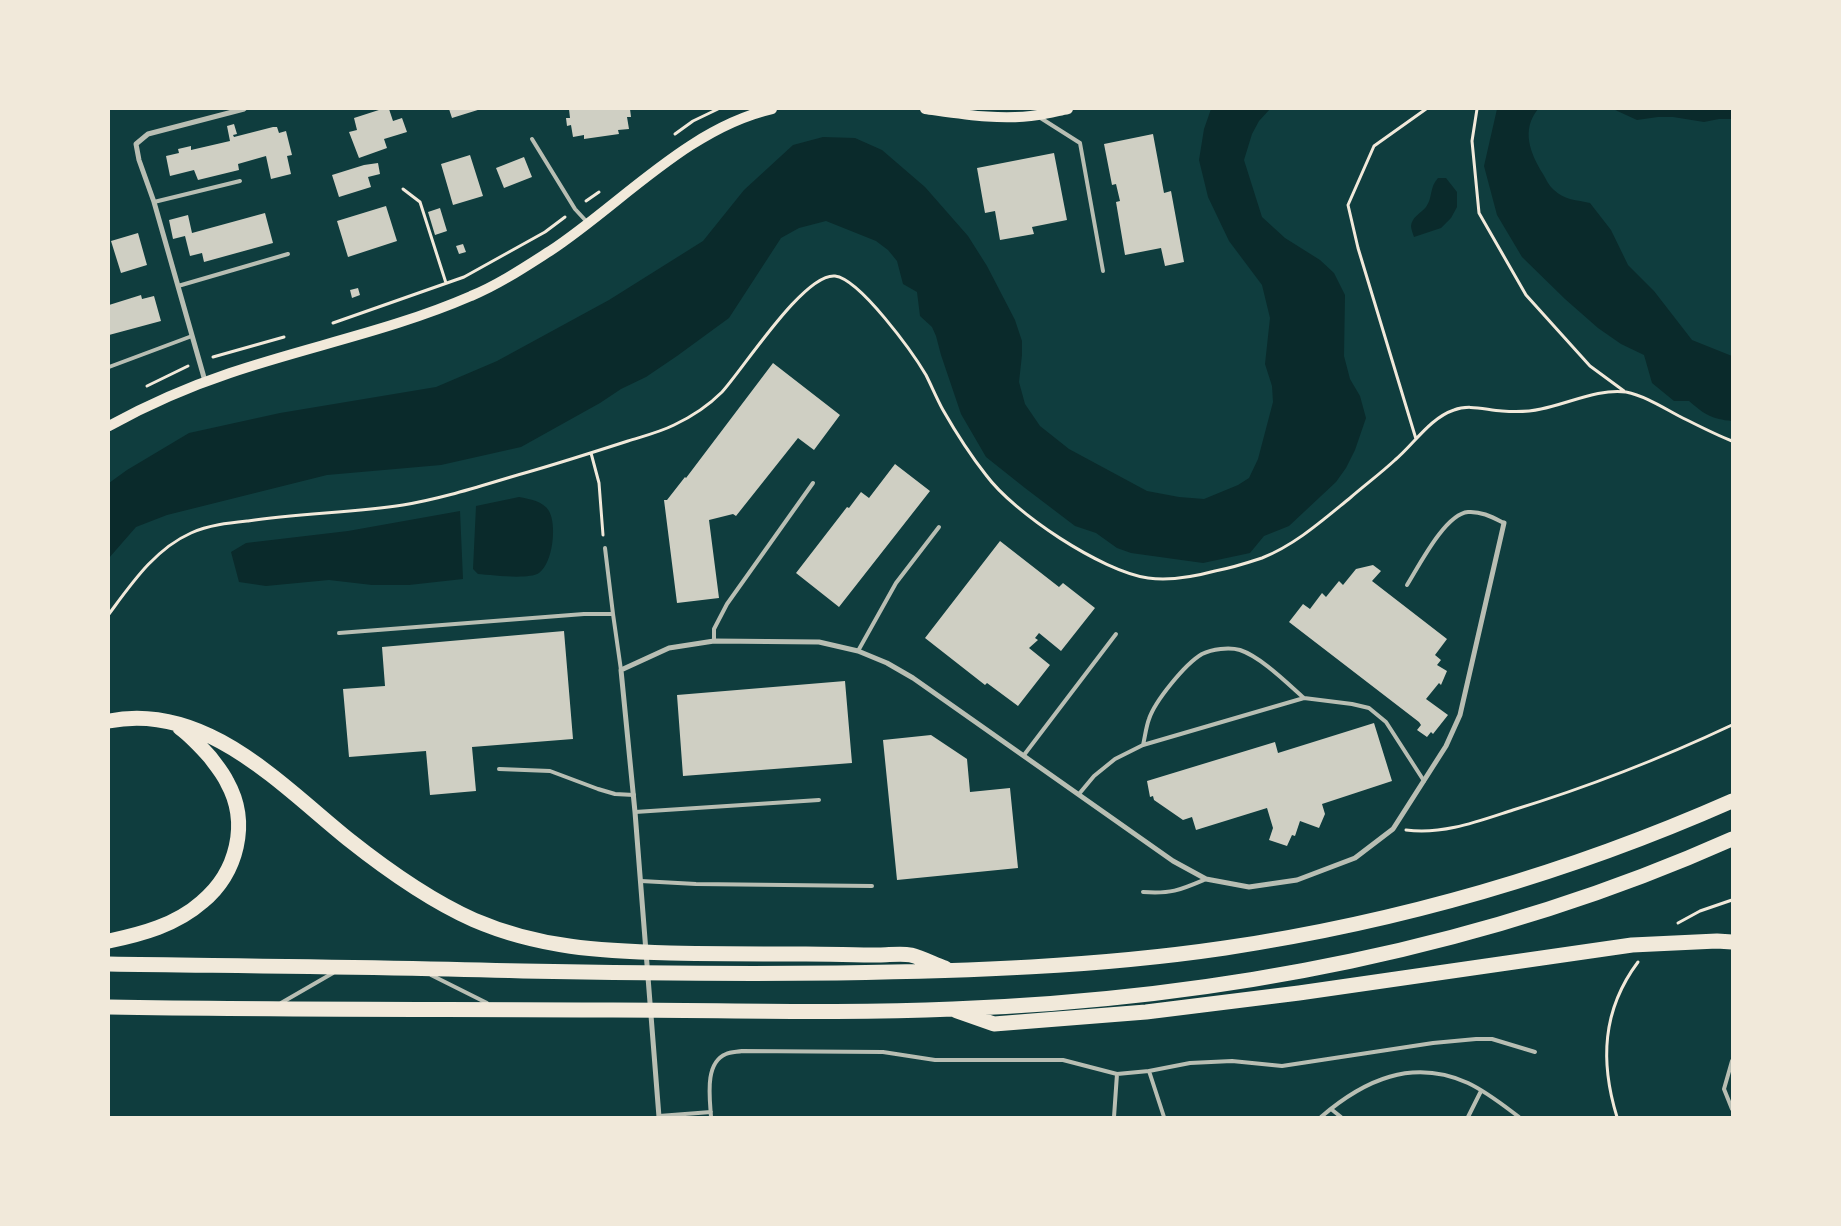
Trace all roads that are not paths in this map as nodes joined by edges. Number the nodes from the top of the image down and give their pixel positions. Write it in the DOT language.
graph roads {
  1 [pos="244,109"];
  2 [pos="766,109"];
  3 [pos="925,109"];
  4 [pos="1068,109"];
  5 [pos="1037,116"];
  6 [pos="532,139"];
  7 [pos="240,181"];
  8 [pos="154,202"];
  9 [pos="588,224"];
  10 [pos="288,254"];
  11 [pos="1103,271"];
  12 [pos="178,286"];
  13 [pos="192,336"];
  14 [pos="109,367"];
  15 [pos="206,382"];
  16 [pos="109,426"];
  17 [pos="813,483"];
  18 [pos="1504,523"];
  19 [pos="939,527"];
  20 [pos="605,548"];
  21 [pos="1407,585"];
  22 [pos="613,614"];
  23 [pos="339,633"];
  24 [pos="1116,634"];
  25 [pos="714,641"];
  26 [pos="858,650"];
  27 [pos="622,670"];
  28 [pos="1304,698"];
  29 [pos="109,721"];
  30 [pos="170,722"];
  31 [pos="1143,745"];
  32 [pos="1024,755"];
  33 [pos="499,769"];
  34 [pos="1424,782"];
  35 [pos="1079,794"];
  36 [pos="634,795"];
  37 [pos="819,800"];
  38 [pos="1732,801"];
  39 [pos="636,812"];
  40 [pos="1732,839"];
  41 [pos="1206,879"];
  42 [pos="641,881"];
  43 [pos="872,886"];
  44 [pos="1143,892"];
  45 [pos="109,941"];
  46 [pos="1732,942"];
  47 [pos="109,964"];
  48 [pos="342,968"];
  49 [pos="418,968"];
  50 [pos="953,971"];
  51 [pos="109,1007"];
  52 [pos="498,1009"];
  53 [pos="951,1009"];
  54 [pos="270,1010"];
  55 [pos="1535,1052"];
  56 [pos="1732,1061"];
  57 [pos="1149,1071"];
  58 [pos="1117,1074"];
  59 [pos="1481,1091"];
  60 [pos="1331,1108"];
  61 [pos="1732,1109"];
  62 [pos="711,1115"];
  63 [pos="659,1117"];
  64 [pos="1114,1117"];
  65 [pos="1164,1117"];
  66 [pos="1321,1117"];
  67 [pos="1341,1117"];
  68 [pos="1468,1117"];
  69 [pos="1519,1117"];
  1 -- 8 [label="street"];
  2 -- 9 [label="main road"];
  3 -- 5 [label="main road"];
  4 -- 5 [label="main road"];
  5 -- 11 [label="lane"];
  6 -- 9 [label="lane"];
  7 -- 8 [label="lane"];
  8 -- 12 [label="street"];
  9 -- 15 [label="main road"];
  10 -- 12 [label="lane"];
  12 -- 13 [label="street"];
  13 -- 14 [label="lane"];
  13 -- 15 [label="street"];
  15 -- 16 [label="main road"];
  17 -- 25 [label="lane"];
  18 -- 21 [label="lane"];
  18 -- 34 [label="street"];
  19 -- 26 [label="lane"];
  20 -- 22 [label="lane"];
  22 -- 23 [label="lane"];
  22 -- 27 [label="lane"];
  24 -- 32 [label="lane"];
  25 -- 26 [label="street"];
  25 -- 27 [label="street"];
  26 -- 32 [label="street"];
  27 -- 36 [label="street"];
  28 -- 31 [label="lane"];
  28 -- 31 [label="lane"];
  28 -- 34 [label="lane"];
  29 -- 30 [label="highway"];
  30 -- 45 [label="highway"];
  30 -- 50 [label="highway"];
  31 -- 35 [label="lane"];
  32 -- 35 [label="street"];
  33 -- 36 [label="lane"];
  34 -- 41 [label="street"];
  35 -- 41 [label="street"];
  36 -- 39 [label="street"];
  37 -- 39 [label="lane"];
  38 -- 50 [label="highway"];
  39 -- 42 [label="street"];
  40 -- 53 [label="highway"];
  41 -- 44 [label="lane"];
  42 -- 43 [label="lane"];
  42 -- 63 [label="street"];
  46 -- 53 [label="highway"];
  47 -- 48 [label="highway"];
  48 -- 49 [label="highway"];
  48 -- 54 [label="lane"];
  49 -- 50 [label="highway"];
  49 -- 52 [label="lane"];
  51 -- 54 [label="highway"];
  52 -- 53 [label="highway"];
  52 -- 54 [label="highway"];
  55 -- 57 [label="lane"];
  56 -- 61 [label="lane"];
  57 -- 58 [label="lane"];
  57 -- 65 [label="lane"];
  58 -- 62 [label="lane"];
  58 -- 64 [label="lane"];
  59 -- 60 [label="lane"];
  59 -- 68 [label="lane"];
  59 -- 69 [label="lane"];
  60 -- 66 [label="lane"];
  60 -- 67 [label="lane"];
  62 -- 63 [label="lane"];
}
